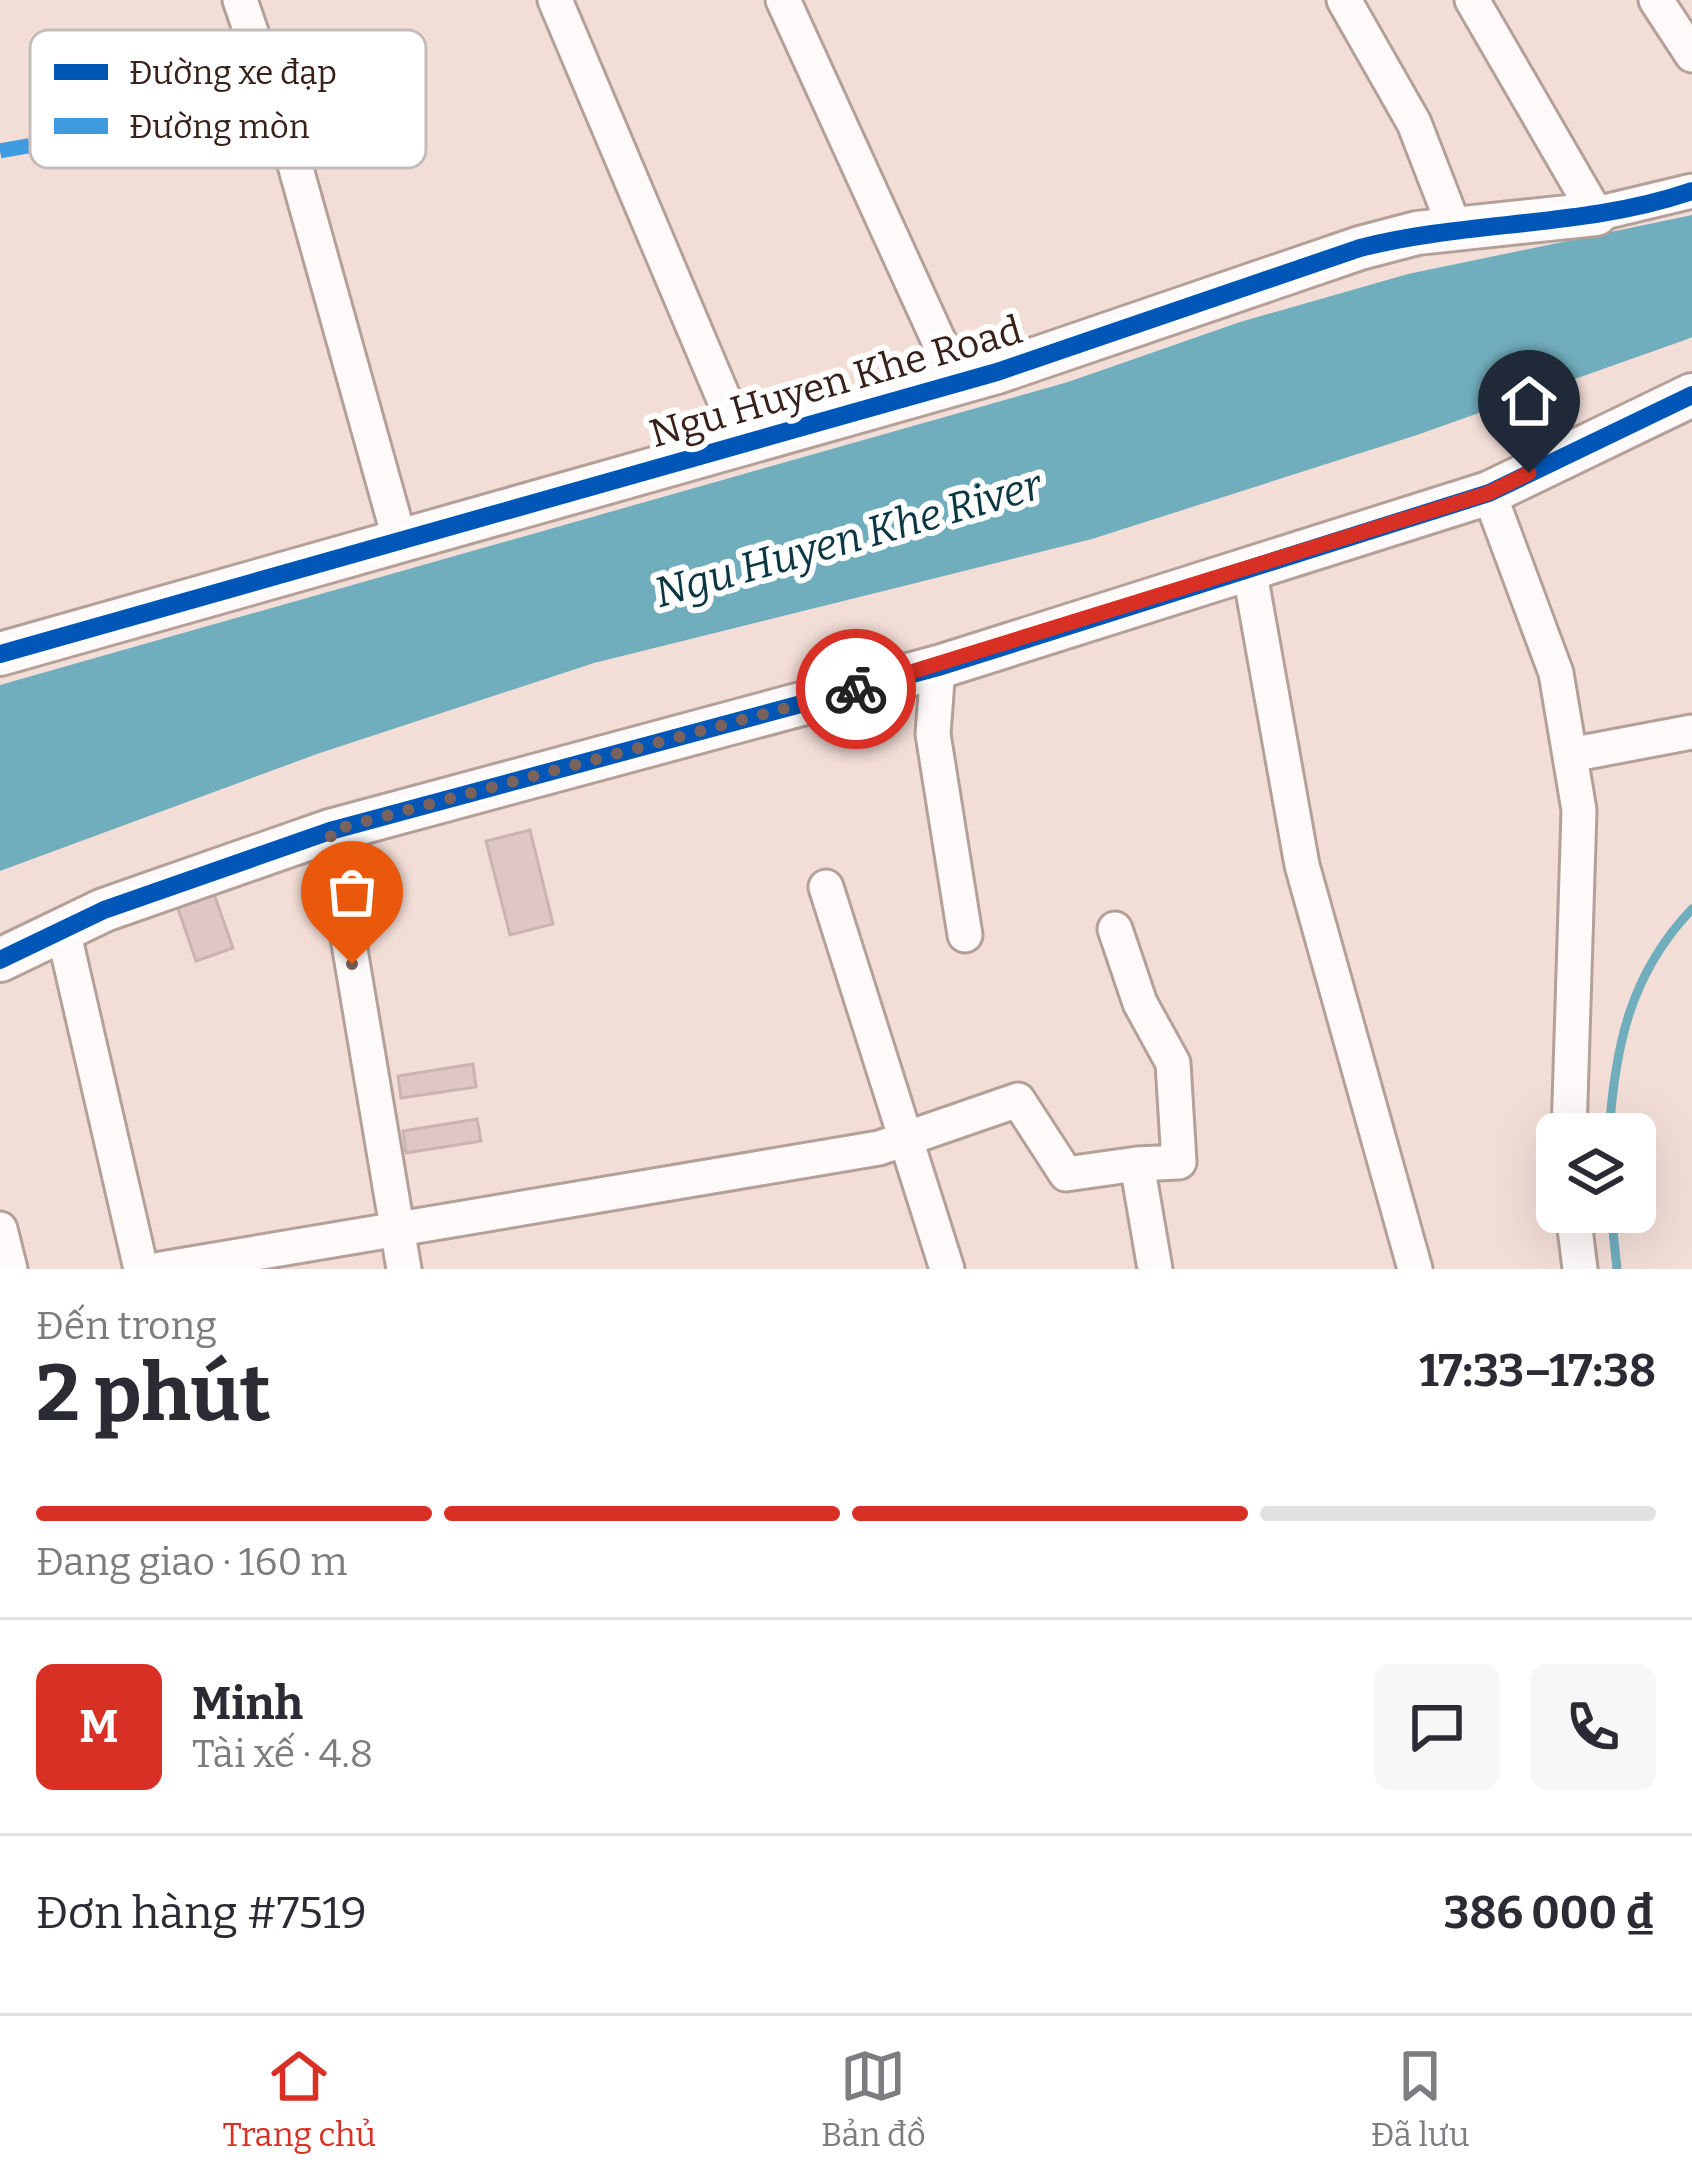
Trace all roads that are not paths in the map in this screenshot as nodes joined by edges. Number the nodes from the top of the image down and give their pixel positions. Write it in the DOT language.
graph roads {
  1 [pos="240,0"];
  2 [pos="555,0"];
  3 [pos="783,0"];
  4 [pos="1345,0"];
  5 [pos="1472,0"];
  6 [pos="1656,0"];
  7 [pos="250,30"];
  8 [pos="1692,55"];
  9 [pos="296,168"];
  10 [pos="1692,191"];
  11 [pos="1596,214"];
  12 [pos="1455,229"];
  13 [pos="958,383"];
  14 [pos="1692,395"];
  15 [pos="743,444"];
  16 [pos="1489,493"];
  17 [pos="400,541"];
  18 [pos="1249,568"];
  19 [pos="0,654"];
  20 [pos="938,667"];
  21 [pos="1692,732"];
  22 [pos="1570,755"];
  23 [pos="330,831"];
  24 [pos="826,887"];
  25 [pos="1115,929"];
  26 [pos="63,930"];
  27 [pos="965,935"];
  28 [pos="0,960"];
  29 [pos="1570,1113"];
  30 [pos="908,1138"];
  31 [pos="1137,1164"];
  32 [pos="0,1229"];
  33 [pos="395,1231"];
  34 [pos="1576,1233"];
  35 [pos="10,1269"];
  36 [pos="141,1269"];
  37 [pos="161,1269"];
  38 [pos="404,1269"];
  39 [pos="947,1269"];
  40 [pos="1155,1269"];
  41 [pos="1415,1269"];
  42 [pos="1580,1269"];
  1 -- 7 [label="street"];
  2 -- 15 [label="street"];
  3 -- 13 [label="street"];
  4 -- 12 [label="street"];
  5 -- 11 [label="street"];
  6 -- 8 [label="street"];
  9 -- 17 [label="street"];
  10 -- 11 [label="street, Ngu Huyen Khe Road"];
  11 -- 12 [label="street, Ngu Huyen Khe Road"];
  12 -- 13 [label="street, Ngu Huyen Khe Road"];
  13 -- 15 [label="street, Ngu Huyen Khe Road"];
  14 -- 16 [label="street"];
  15 -- 17 [label="street, Ngu Huyen Khe Road"];
  16 -- 18 [label="street"];
  16 -- 22 [label="street"];
  17 -- 19 [label="street, Ngu Huyen Khe Road"];
  18 -- 20 [label="street"];
  18 -- 41 [label="street"];
  20 -- 23 [label="street"];
  20 -- 27 [label="street"];
  21 -- 22 [label="street"];
  22 -- 29 [label="street"];
  23 -- 26 [label="street"];
  23 -- 33 [label="street"];
  24 -- 30 [label="street"];
  25 -- 31 [label="street"];
  26 -- 28 [label="street"];
  26 -- 36 [label="street"];
  30 -- 31 [label="street"];
  30 -- 33 [label="street"];
  30 -- 39 [label="street"];
  31 -- 40 [label="street"];
  32 -- 35 [label="street"];
  33 -- 37 [label="street"];
  33 -- 38 [label="street"];
  34 -- 42 [label="street"];
}
